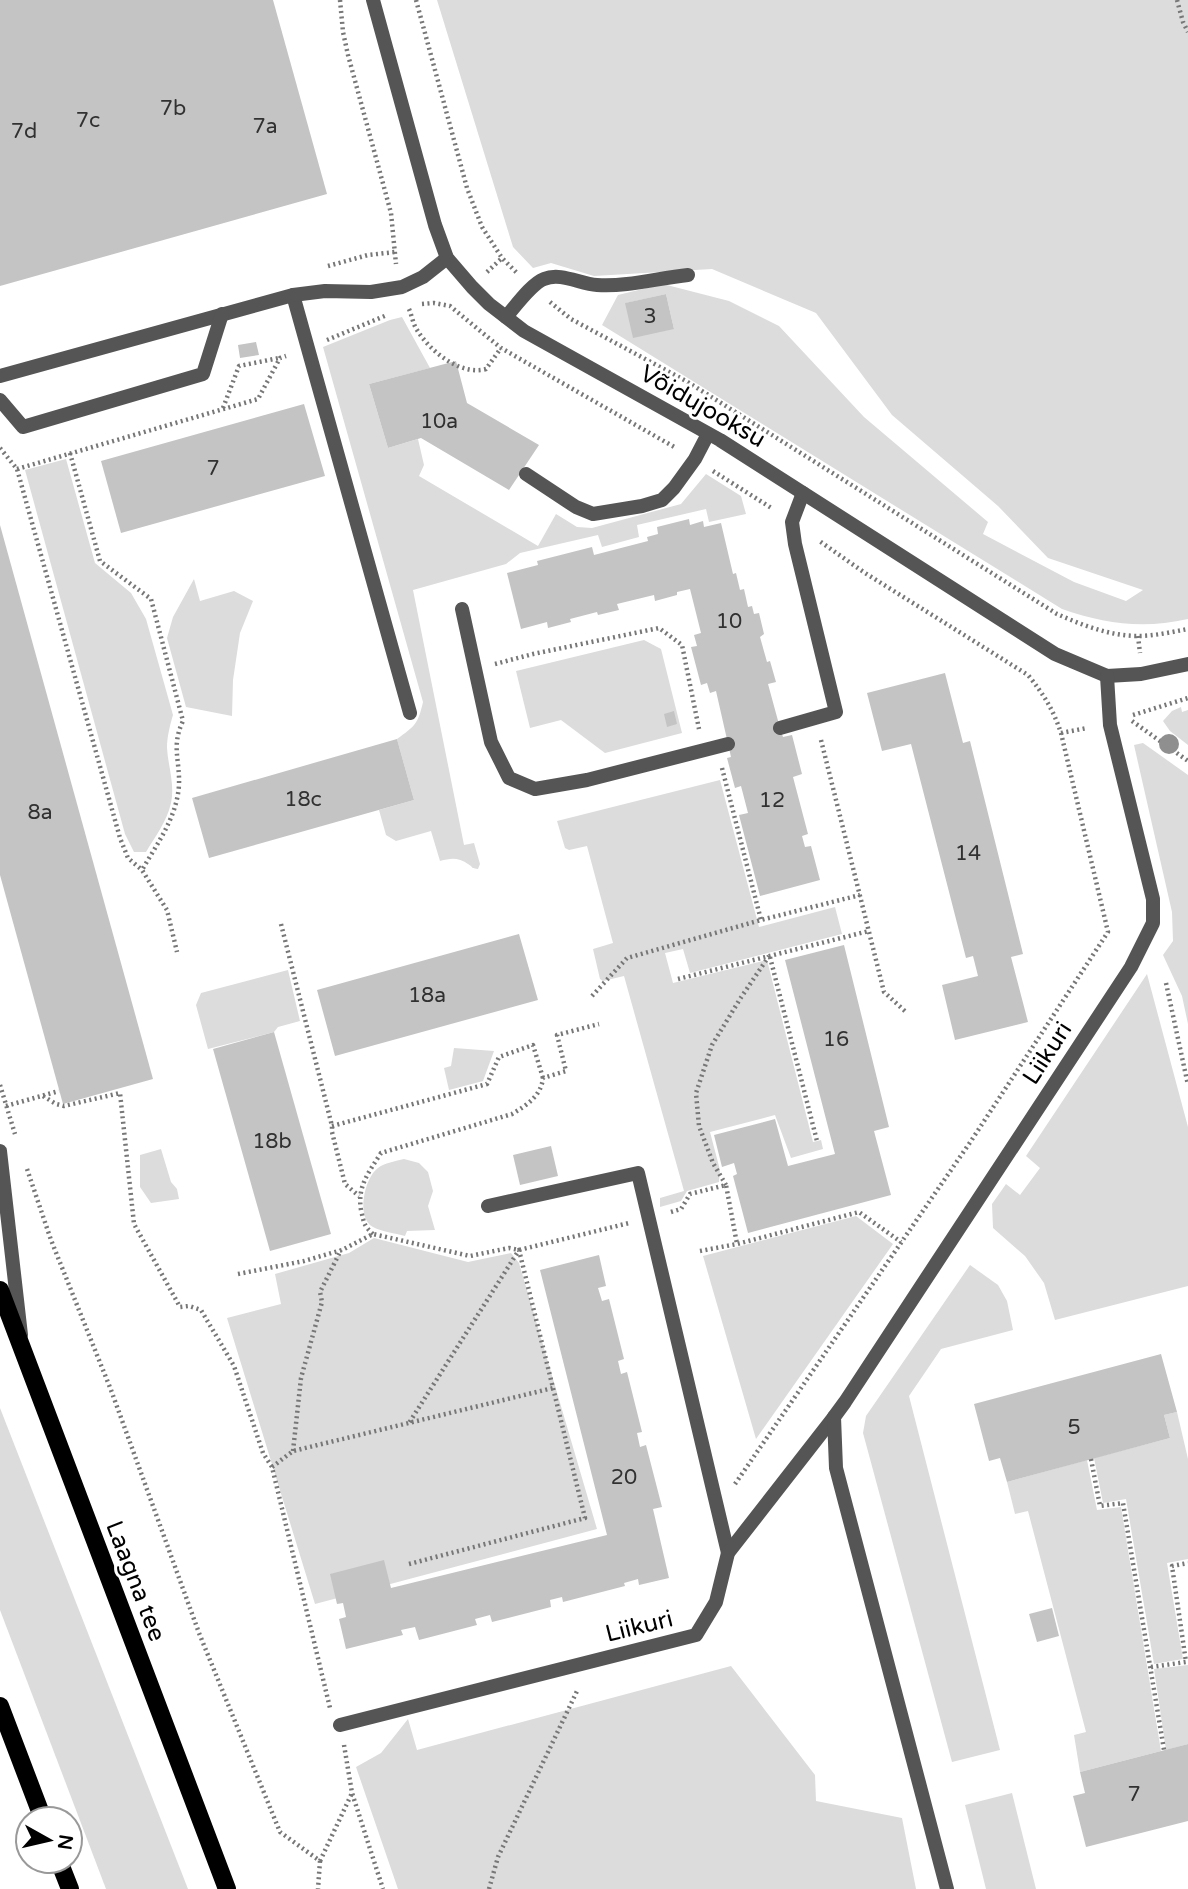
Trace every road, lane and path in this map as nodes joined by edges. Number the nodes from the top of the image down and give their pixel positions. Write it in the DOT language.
graph roads {
  1 [pos="373,0"];
  2 [pos="416,0"];
  3 [pos="1177,0"];
  4 [pos="1188,32"];
  5 [pos="447,258"];
  6 [pos="688,275"];
  7 [pos="533,287"];
  8 [pos="293,295"];
  9 [pos="408,306"];
  10 [pos="396,311"];
  11 [pos="222,314"];
  12 [pos="506,317"];
  13 [pos="307,348"];
  14 [pos="501,348"];
  15 [pos="280,358"];
  16 [pos="0,376"];
  17 [pos="0,400"];
  18 [pos="223,409"];
  19 [pos="708,434"];
  20 [pos="0,448"];
  21 [pos="70,453"];
  22 [pos="17,469"];
  23 [pos="526,474"];
  24 [pos="803,493"];
  25 [pos="463,609"];
  26 [pos="1188,629"];
  27 [pos="1188,664"];
  28 [pos="475,669"];
  29 [pos="1028,675"];
  30 [pos="1107,676"];
  31 [pos="410,713"];
  32 [pos="815,718"];
  33 [pos="1127,718"];
  34 [pos="780,728"];
  35 [pos="716,747"];
  36 [pos="1188,761"];
  37 [pos="142,870"];
  38 [pos="860,895"];
  39 [pos="761,920"];
  40 [pos="281,924"];
  41 [pos="869,931"];
  42 [pos="177,952"];
  43 [pos="769,956"];
  44 [pos="678,979"];
  45 [pos="1166,983"];
  46 [pos="592,996"];
  47 [pos="907,1013"];
  48 [pos="599,1024"];
  49 [pos="542,1078"];
  50 [pos="0,1085"];
  51 [pos="1188,1085"];
  52 [pos="59,1091"];
  53 [pos="43,1096"];
  54 [pos="6,1106"];
  55 [pos="332,1126"];
  56 [pos="817,1141"];
  57 [pos="18,1143"];
  58 [pos="0,1151"];
  59 [pos="26,1167"];
  60 [pos="726,1185"];
  61 [pos="359,1196"];
  62 [pos="488,1206"];
  63 [pos="648,1219"];
  64 [pos="373,1234"];
  65 [pos="901,1242"];
  66 [pos="737,1244"];
  67 [pos="342,1250"];
  68 [pos="519,1250"];
  69 [pos="700,1251"];
  70 [pos="238,1274"];
  71 [pos="0,1290"];
  72 [pos="23,1354"];
  73 [pos="553,1388"];
  74 [pos="834,1417"];
  75 [pos="409,1423"];
  76 [pos="293,1451"];
  77 [pos="1091,1459"];
  78 [pos="272,1467"];
  79 [pos="717,1511"];
  80 [pos="728,1553"];
  81 [pos="1188,1563"];
  82 [pos="409,1564"];
  83 [pos="591,1662"];
  84 [pos="1150,1667"];
  85 [pos="0,1706"];
  86 [pos="340,1725"];
  87 [pos="1164,1750"];
  88 [pos="352,1793"];
  89 [pos="38,1805"];
  90 [pos="320,1861"];
  91 [pos="227,1889"];
  92 [pos="318,1889"];
  93 [pos="383,1889"];
  94 [pos="489,1889"];
  95 [pos="947,1889"];
  1 -- 5 [label="street, Võidujooksu"];
  2 -- 7 [label="path"];
  3 -- 4 [label="path"];
  5 -- 8 [label="street"];
  5 -- 12 [label="street, Võidujooksu"];
  6 -- 7 [label="street"];
  7 -- 12 [label="street"];
  7 -- 26 [label="path"];
  8 -- 11 [label="street"];
  8 -- 13 [label="street"];
  9 -- 14 [label="path"];
  10 -- 13 [label="path"];
  11 -- 16 [label="street"];
  11 -- 17 [label="street"];
  12 -- 19 [label="street, Võidujooksu"];
  13 -- 15 [label="path"];
  13 -- 31 [label="street"];
  15 -- 18 [label="path"];
  15 -- 18 [label="path"];
  18 -- 21 [label="path"];
  19 -- 23 [label="street"];
  19 -- 24 [label="street, Võidujooksu"];
  20 -- 22 [label="path"];
  21 -- 22 [label="path"];
  21 -- 37 [label="path"];
  22 -- 37 [label="path"];
  24 -- 30 [label="street, Võidujooksu"];
  24 -- 32 [label="street"];
  25 -- 28 [label="street"];
  27 -- 30 [label="street, Võidujooksu"];
  28 -- 35 [label="path"];
  28 -- 35 [label="street"];
  29 -- 65 [label="path"];
  30 -- 74 [label="street, Liikuri"];
  32 -- 34 [label="street"];
  32 -- 38 [label="path"];
  33 -- 36 [label="path"];
  35 -- 39 [label="path"];
  37 -- 42 [label="path"];
  38 -- 39 [label="path"];
  38 -- 41 [label="path"];
  39 -- 46 [label="path"];
  40 -- 55 [label="path"];
  41 -- 43 [label="path"];
  41 -- 47 [label="path"];
  43 -- 44 [label="path"];
  43 -- 56 [label="path"];
  43 -- 60 [label="path"];
  45 -- 51 [label="path"];
  48 -- 49 [label="path"];
  49 -- 55 [label="path"];
  49 -- 61 [label="path"];
  50 -- 54 [label="path"];
  52 -- 53 [label="path"];
  53 -- 54 [label="path"];
  53 -- 78 [label="path"];
  54 -- 57 [label="path"];
  55 -- 61 [label="path"];
  58 -- 72 [label="street"];
  59 -- 90 [label="path"];
  60 -- 63 [label="path"];
  60 -- 66 [label="path"];
  61 -- 64 [label="path"];
  62 -- 63 [label="street"];
  63 -- 68 [label="path"];
  63 -- 79 [label="street"];
  64 -- 67 [label="path"];
  64 -- 68 [label="path"];
  65 -- 66 [label="path"];
  65 -- 79 [label="path"];
  66 -- 69 [label="path"];
  67 -- 70 [label="path"];
  67 -- 76 [label="path"];
  68 -- 73 [label="path"];
  68 -- 75 [label="path"];
  71 -- 72 [label="main road, Laagna tee"];
  72 -- 91 [label="main road, Laagna tee"];
  73 -- 75 [label="path"];
  73 -- 82 [label="path"];
  74 -- 80 [label="street, Liikuri"];
  74 -- 95 [label="street"];
  75 -- 76 [label="path"];
  76 -- 78 [label="path"];
  77 -- 84 [label="path"];
  78 -- 86 [label="path"];
  79 -- 80 [label="street"];
  80 -- 83 [label="street, Liikuri"];
  81 -- 84 [label="path"];
  83 -- 86 [label="street, Liikuri"];
  83 -- 94 [label="path"];
  84 -- 87 [label="path"];
  85 -- 89 [label="main road"];
  86 -- 88 [label="path"];
  88 -- 90 [label="path"];
  88 -- 93 [label="path"];
  90 -- 92 [label="path"];
}
